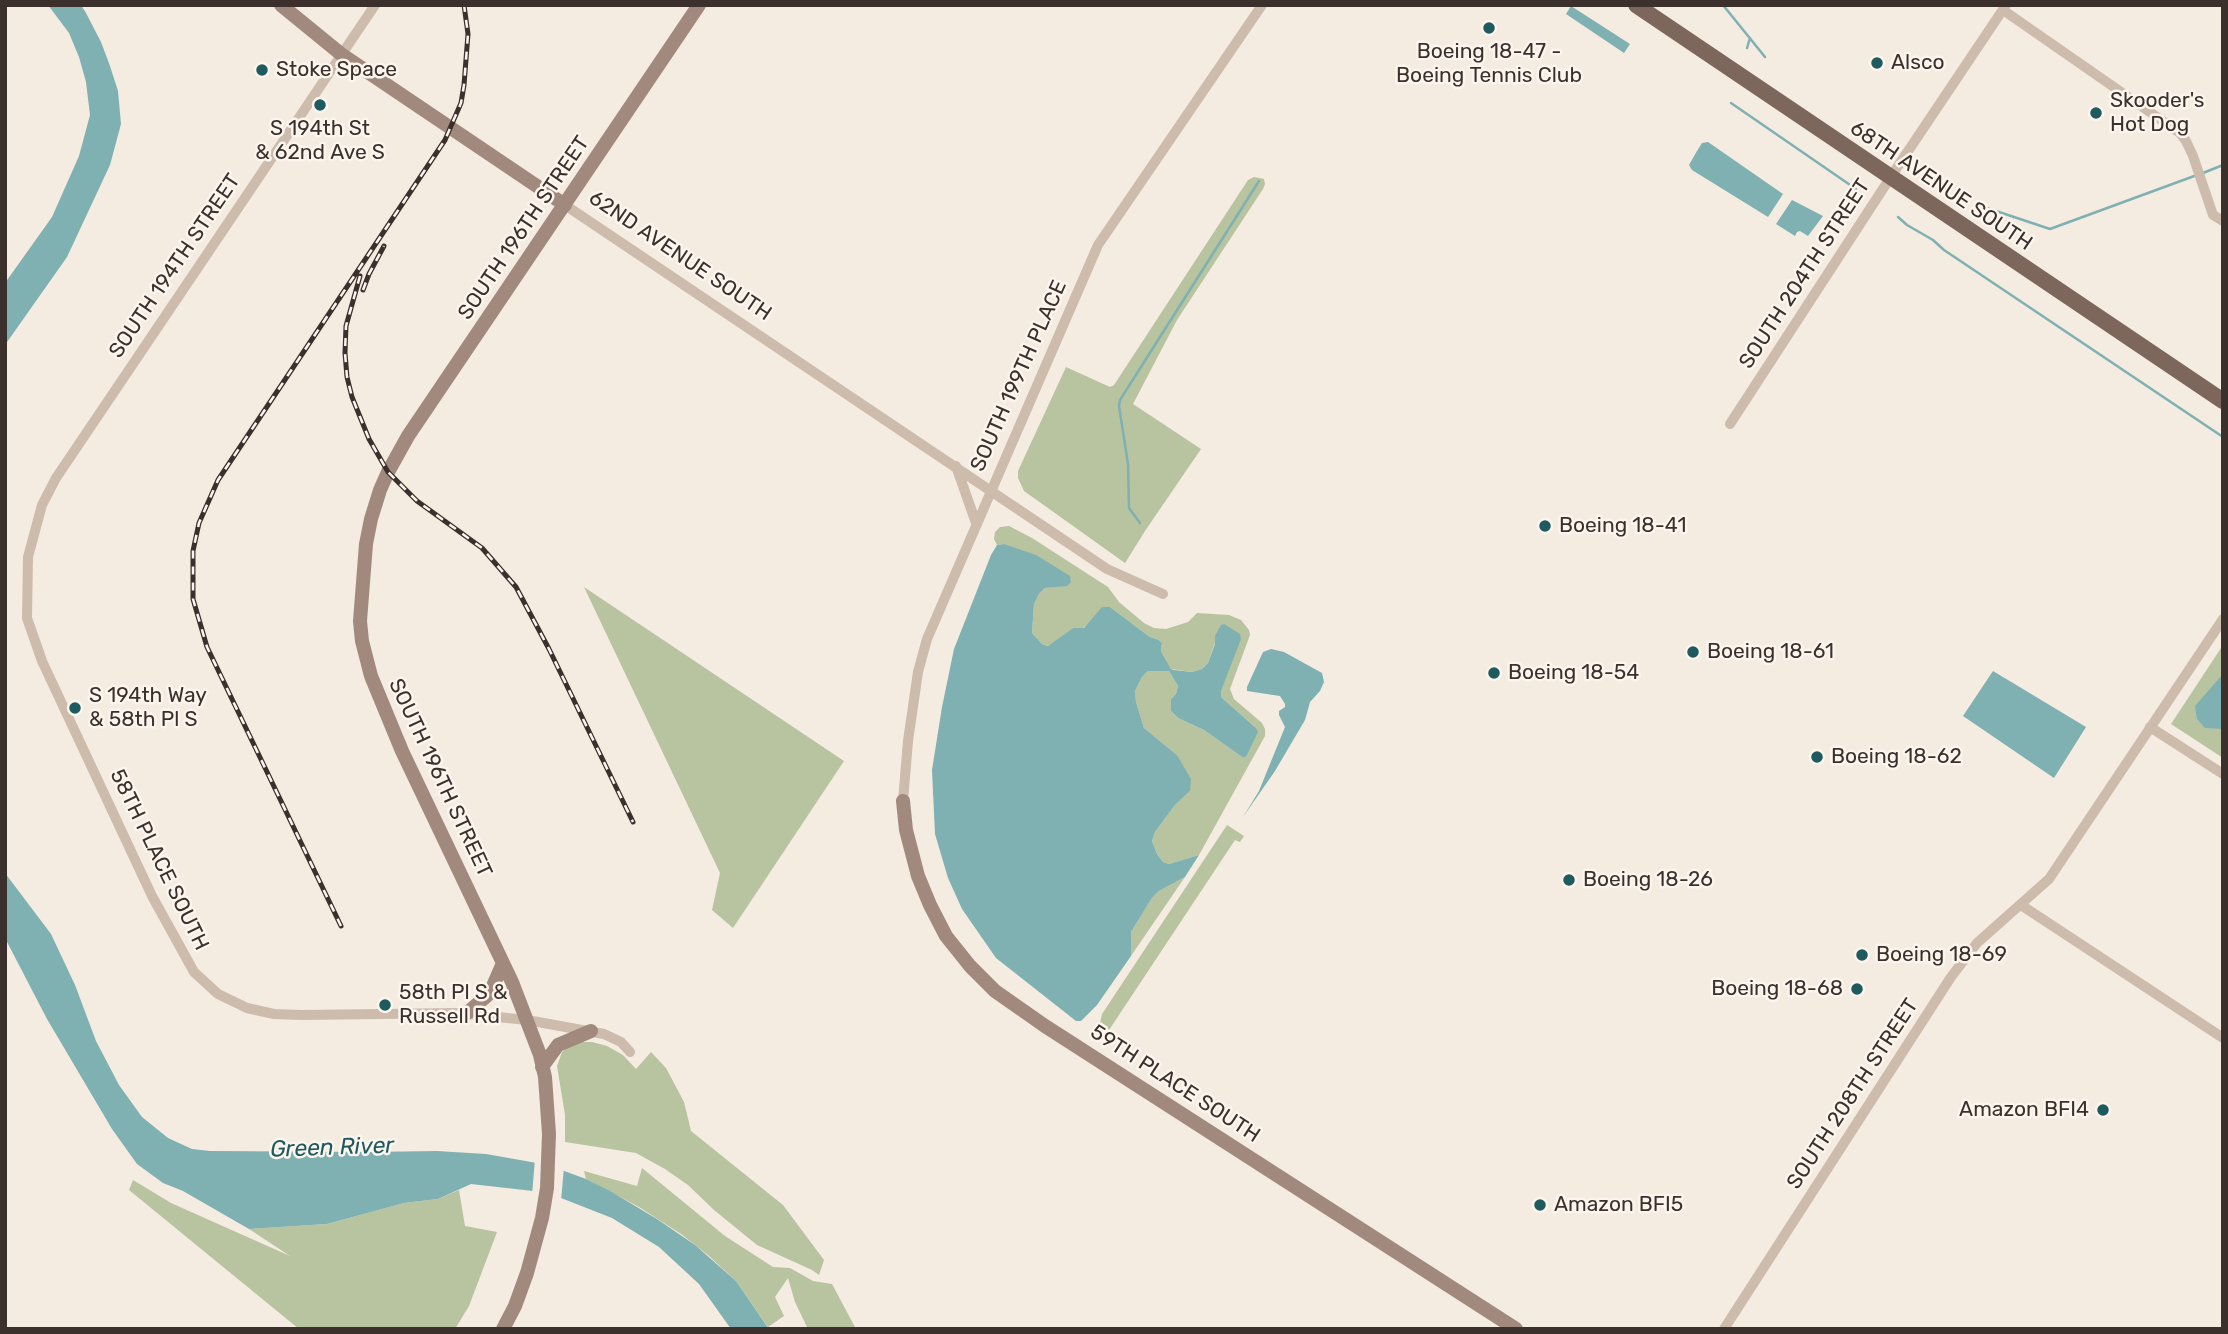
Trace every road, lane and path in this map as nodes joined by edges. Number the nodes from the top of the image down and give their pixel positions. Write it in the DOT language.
graph roads {
  1 [pos="281,5"];
  2 [pos="375,5"];
  3 [pos="699,5"];
  4 [pos="1262,5"];
  5 [pos="1636,5"];
  6 [pos="2005,8"];
  7 [pos="341,54"];
  8 [pos="1890,178"];
  9 [pos="565,205"];
  10 [pos="2223,221"];
  11 [pos="2223,401"];
  12 [pos="1730,424"];
  13 [pos="955,466"];
  14 [pos="990,489"];
  15 [pos="976,523"];
  16 [pos="28,557"];
  17 [pos="1163,594"];
  18 [pos="2223,618"];
  19 [pos="2150,727"];
  20 [pos="2223,774"];
  21 [pos="903,801"];
  22 [pos="2021,905"];
  23 [pos="503,963"];
  24 [pos="466,1014"];
  25 [pos="527,1020"];
  26 [pos="591,1031"];
  27 [pos="2223,1038"];
  28 [pos="630,1052"];
  29 [pos="542,1067"];
  30 [pos="503,1329"];
  31 [pos="1516,1329"];
  32 [pos="1724,1329"];
  1 -- 7 [label="main road, 62ND AVENUE SOUTH"];
  2 -- 7 [label="street, SOUTH 194TH STREET"];
  3 -- 9 [label="main road, SOUTH 196TH STREET"];
  4 -- 14 [label="street, SOUTH 199TH PLACE"];
  5 -- 8 [label="main road, 68TH AVENUE SOUTH"];
  6 -- 8 [label="street, SOUTH 204TH STREET"];
  6 -- 10 [label="street"];
  7 -- 9 [label="main road, 62ND AVENUE SOUTH"];
  7 -- 16 [label="street, SOUTH 194TH STREET"];
  8 -- 11 [label="main road, 68TH AVENUE SOUTH"];
  8 -- 12 [label="street, SOUTH 204TH STREET"];
  9 -- 13 [label="street, 62ND AVENUE SOUTH"];
  9 -- 23 [label="main road, SOUTH 196TH STREET"];
  13 -- 14 [label="street, 62ND AVENUE SOUTH"];
  13 -- 15 [label="street"];
  14 -- 15 [label="street, SOUTH 199TH PLACE"];
  14 -- 17 [label="street, 62ND AVENUE SOUTH"];
  15 -- 21 [label="street, SOUTH 199TH PLACE"];
  16 -- 24 [label="street, 58TH PLACE SOUTH"];
  18 -- 19 [label="street, SOUTH 208TH STREET"];
  19 -- 20 [label="street"];
  19 -- 22 [label="street, SOUTH 208TH STREET"];
  21 -- 31 [label="main road, 59TH PLACE SOUTH"];
  22 -- 27 [label="street"];
  22 -- 32 [label="street, SOUTH 208TH STREET"];
  23 -- 24 [label="main road"];
  23 -- 25 [label="main road, SOUTH 196TH STREET"];
  24 -- 25 [label="street, 58TH PLACE SOUTH"];
  25 -- 26 [label="street, 58TH PLACE SOUTH"];
  25 -- 29 [label="main road, SOUTH 196TH STREET"];
  26 -- 28 [label="street, 58TH PLACE SOUTH"];
  26 -- 29 [label="main road"];
  29 -- 30 [label="main road, SOUTH 196TH STREET"];
}
